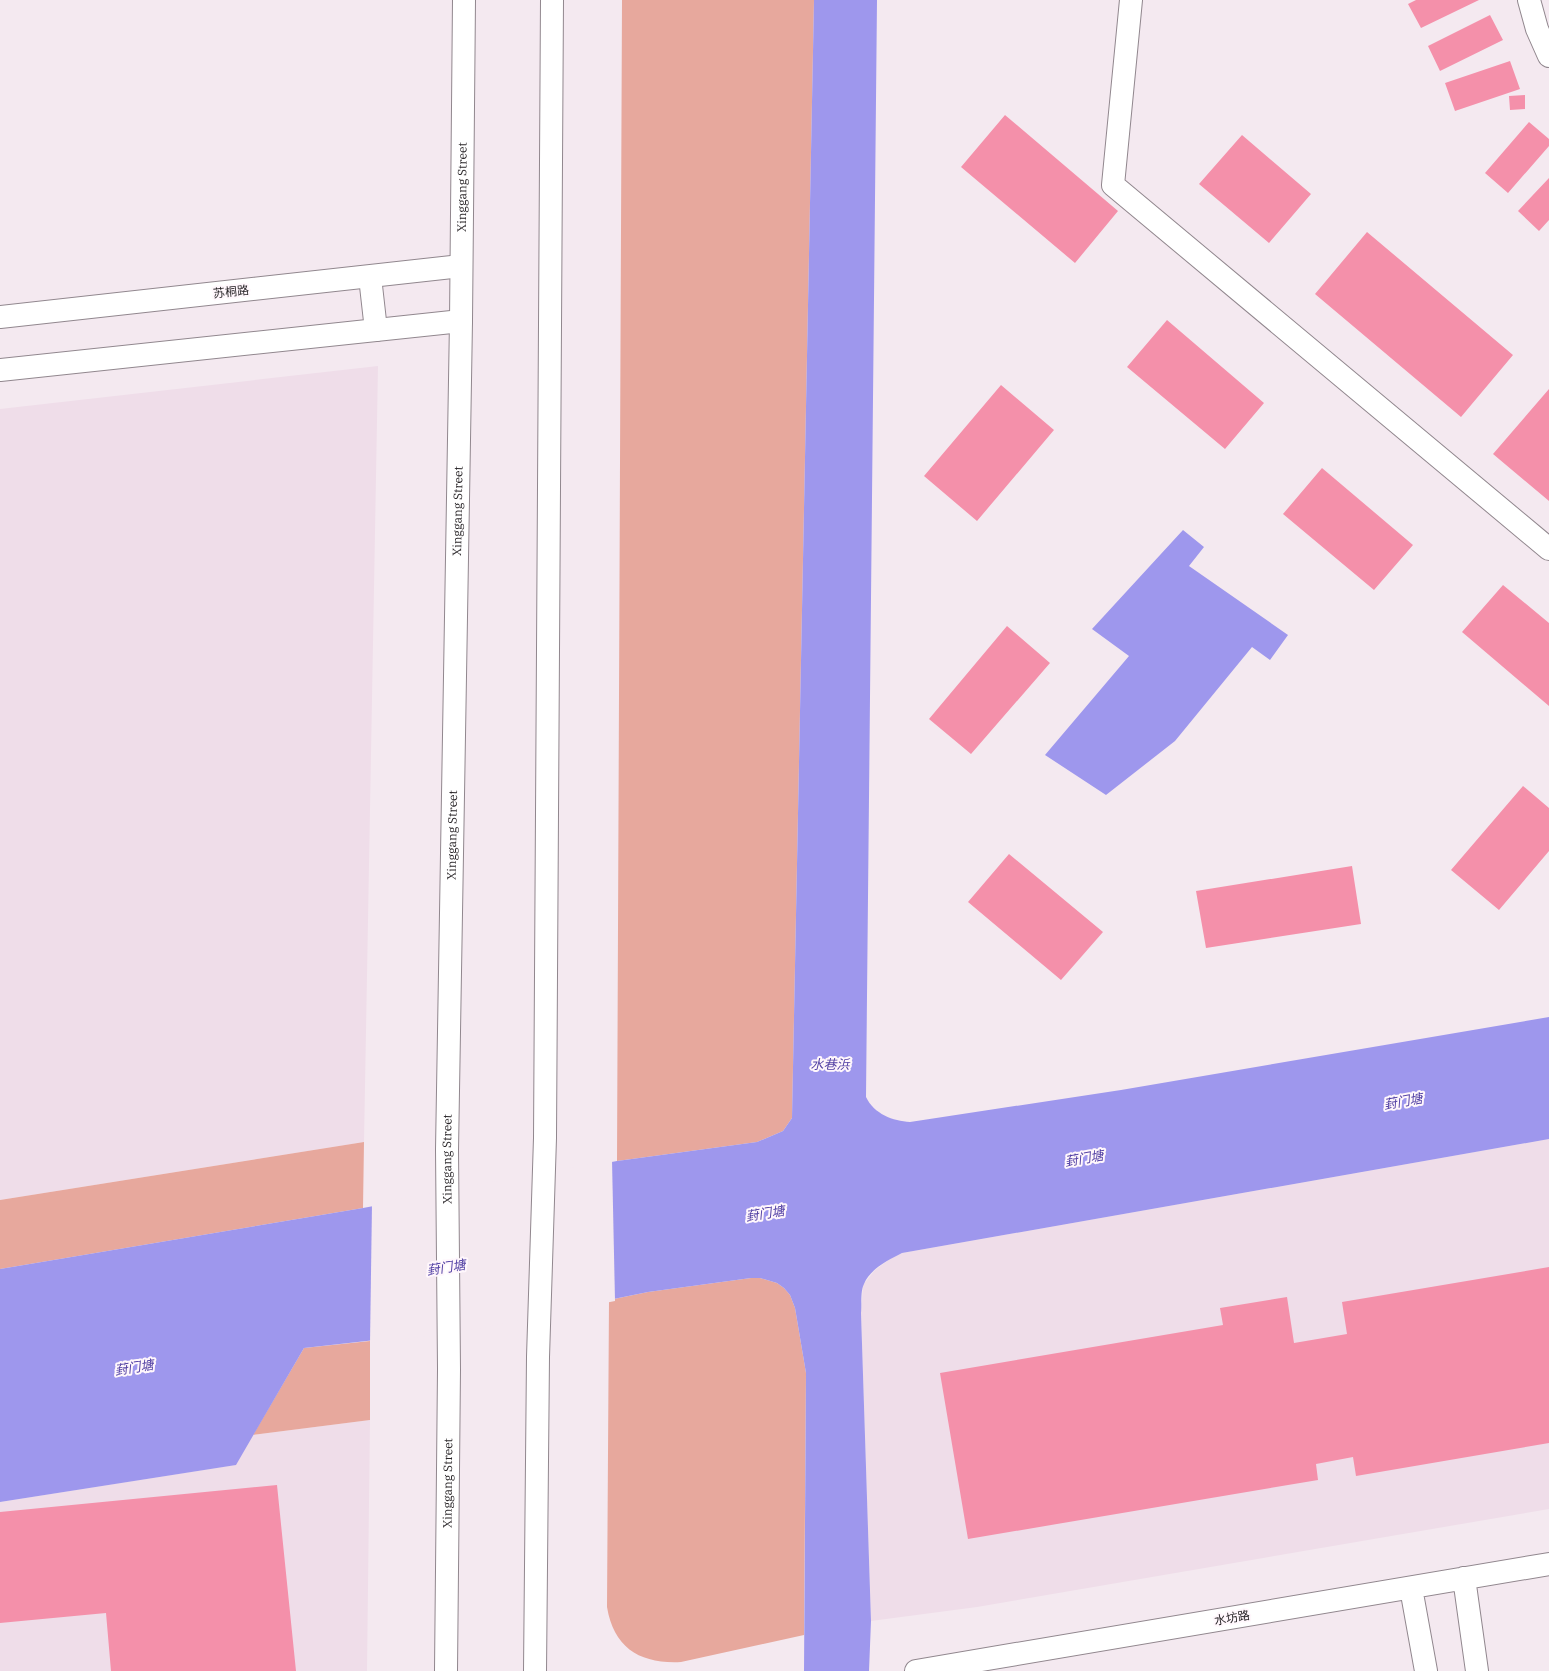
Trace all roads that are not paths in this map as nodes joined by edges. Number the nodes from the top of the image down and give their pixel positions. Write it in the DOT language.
graph roads {
  1 [pos="464,0"];
  2 [pos="552,0"];
  3 [pos="1131,0"];
  4 [pos="1529,0"];
  5 [pos="1549,56"];
  6 [pos="461,266"];
  7 [pos="370,276"];
  8 [pos="0,317"];
  9 [pos="461,321"];
  10 [pos="376,330"];
  11 [pos="0,370"];
  12 [pos="1549,549"];
  13 [pos="1549,1564"];
  14 [pos="1464,1578"];
  15 [pos="1411,1588"];
  16 [pos="446,1671"];
  17 [pos="535,1671"];
  18 [pos="916,1671"];
  19 [pos="1426,1671"];
  20 [pos="1477,1671"];
  1 -- 6 [label="main road, Xinggang Street"];
  2 -- 17 [label="main road"];
  3 -- 12 [label="main road"];
  4 -- 5 [label="main road"];
  6 -- 7 [label="main road, 苏桐路"];
  6 -- 9 [label="main road, Xinggang Street"];
  7 -- 8 [label="main road, 苏桐路"];
  7 -- 10 [label="main road"];
  9 -- 10 [label="main road"];
  9 -- 16 [label="main road, Xinggang Street"];
  10 -- 11 [label="main road"];
  13 -- 14 [label="main road, 水坊路"];
  14 -- 15 [label="main road, 水坊路"];
  14 -- 20 [label="main road"];
  15 -- 18 [label="main road, 水坊路"];
  15 -- 19 [label="main road"];
}
